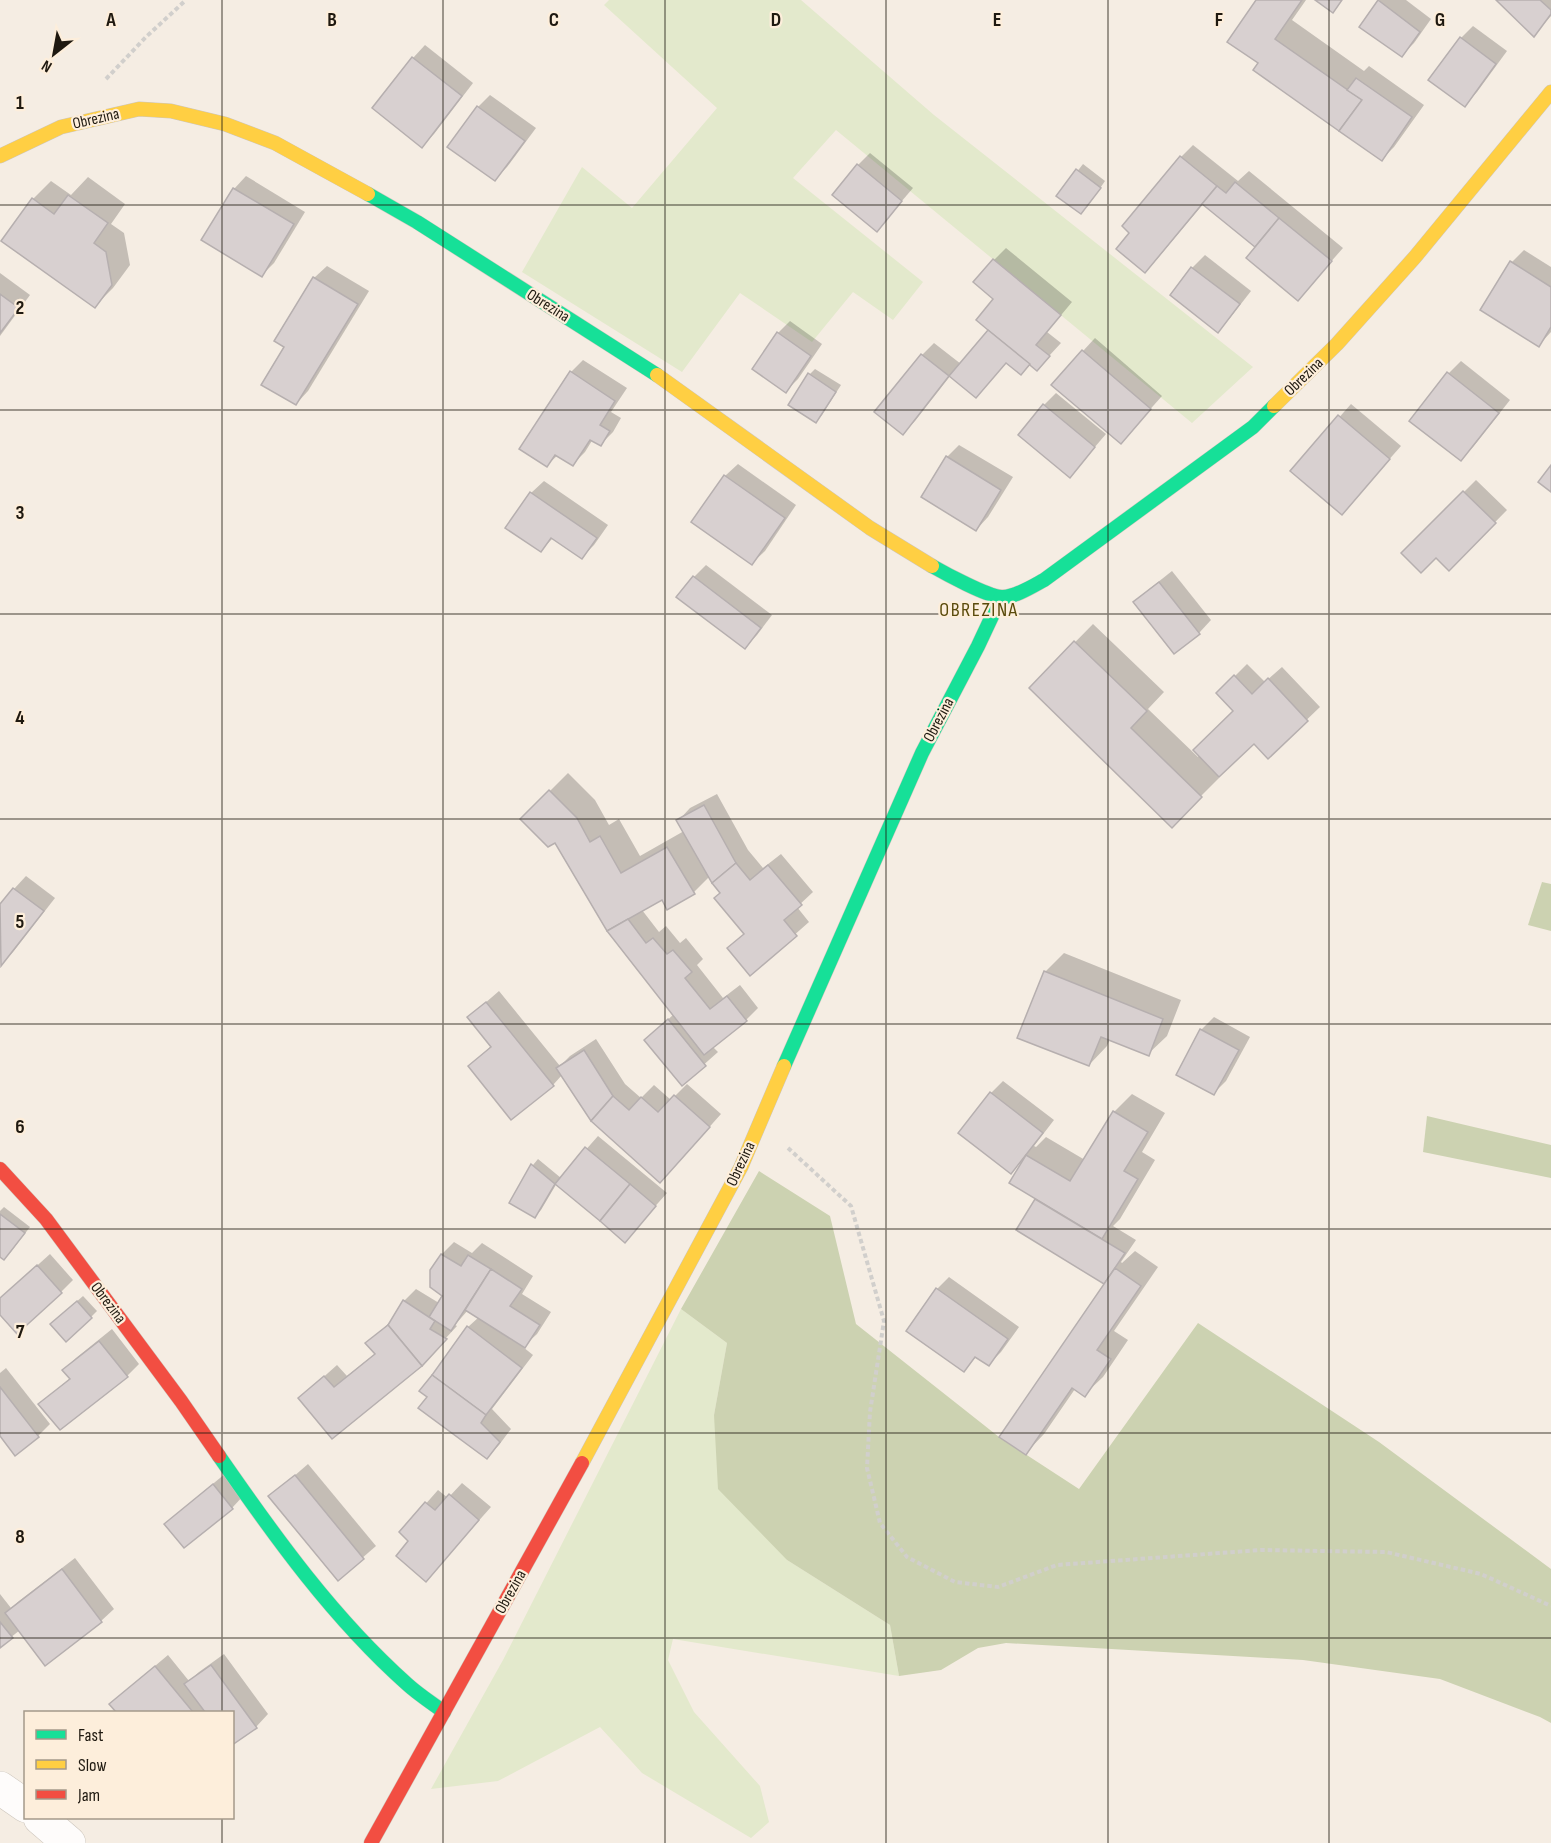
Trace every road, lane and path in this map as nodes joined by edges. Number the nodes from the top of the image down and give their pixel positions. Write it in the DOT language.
graph roads {
  1 [pos="186,0"];
  2 [pos="100,86"];
  3 [pos="1551,92"];
  4 [pos="0,156"];
  5 [pos="1001,597"];
  6 [pos="761,1120"];
  7 [pos="0,1169"];
  8 [pos="1551,1606"];
  9 [pos="444,1712"];
  10 [pos="0,1788"];
  11 [pos="24,1805"];
  12 [pos="41,1819"];
  13 [pos="69,1843"];
  14 [pos="371,1843"];
  1 -- 2 [label="path, Obrezina"];
  3 -- 5 [label="street, Obrezina"];
  4 -- 5 [label="street, Obrezina"];
  5 -- 6 [label="street, Obrezina"];
  6 -- 8 [label="path"];
  6 -- 9 [label="street, Obrezina"];
  7 -- 9 [label="street, Obrezina"];
  9 -- 14 [label="street, Obrezina"];
  10 -- 11 [label="street"];
  12 -- 13 [label="street"];
}
